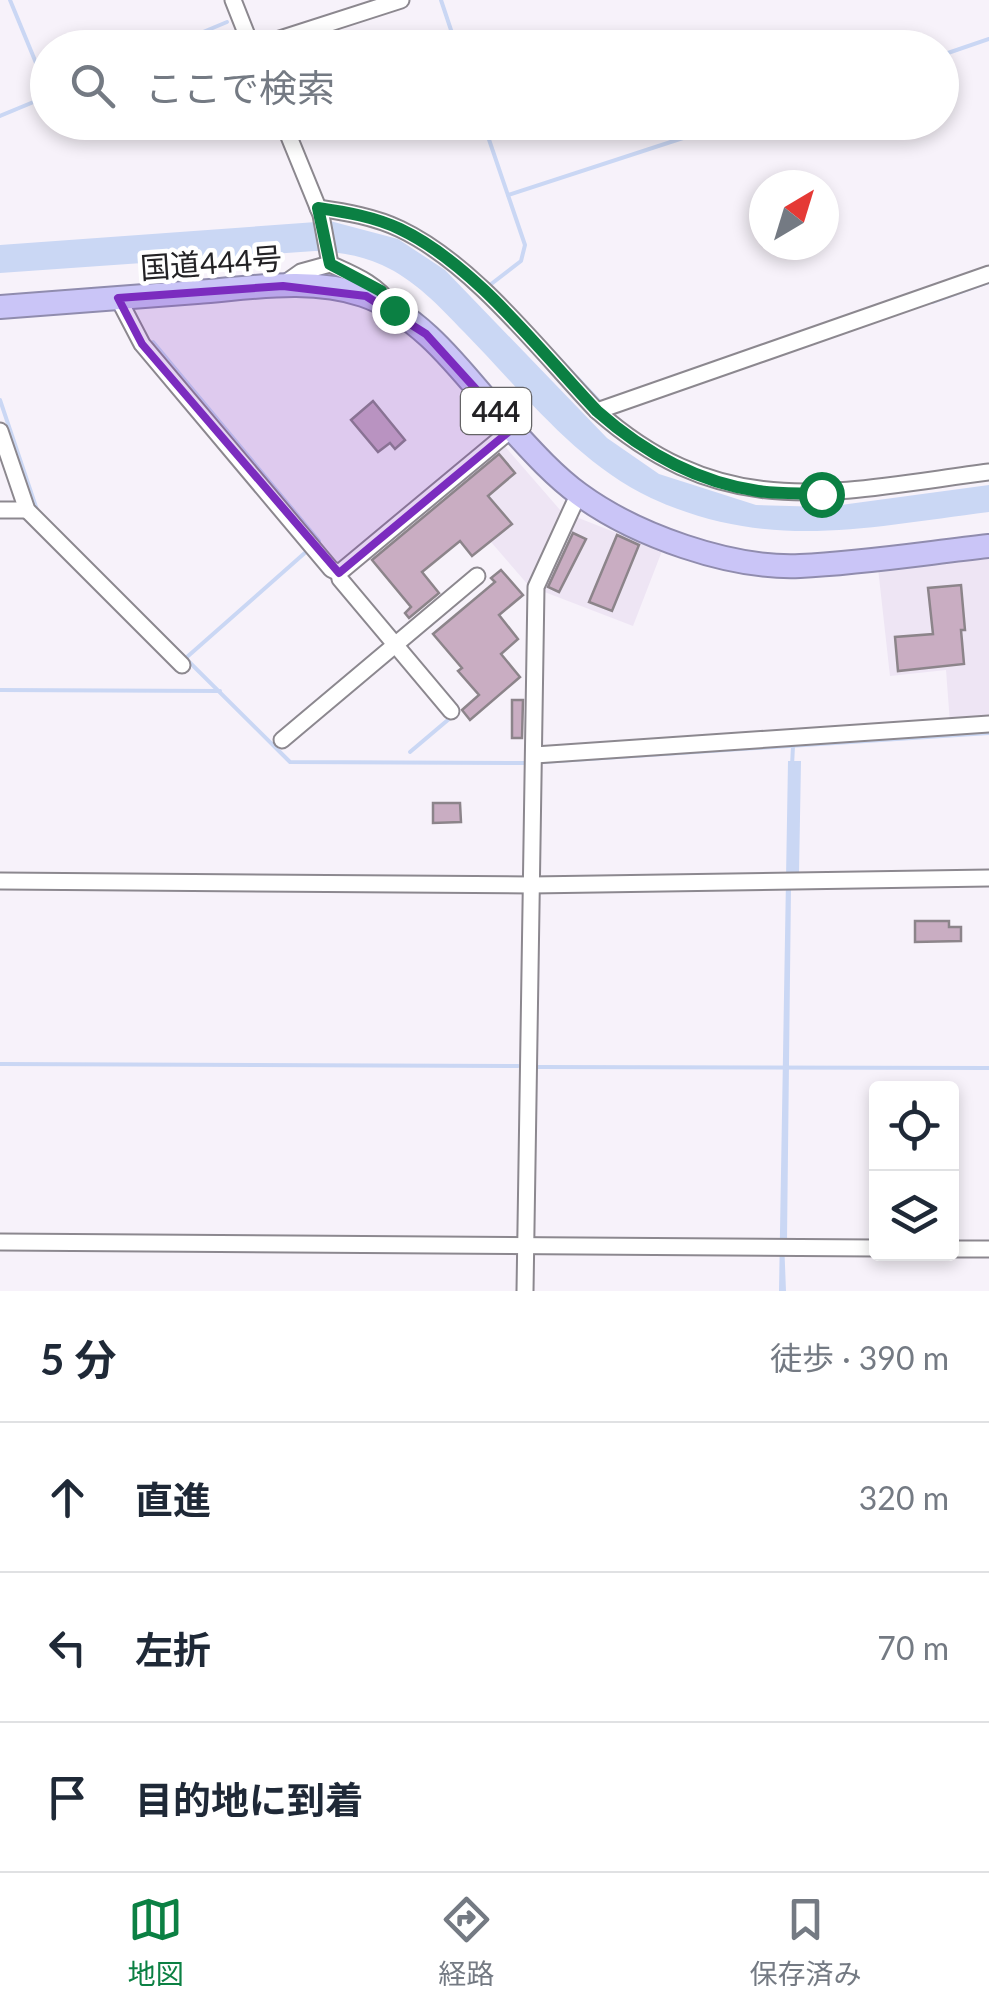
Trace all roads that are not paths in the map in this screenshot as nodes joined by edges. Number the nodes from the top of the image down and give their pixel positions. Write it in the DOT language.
graph roads {
  1 [pos="233,0"];
  2 [pos="401,0"];
  3 [pos="245,30"];
  4 [pos="308,30"];
  5 [pos="290,140"];
  6 [pos="320,211"];
  7 [pos="330,261"];
  8 [pos="989,274"];
  9 [pos="283,286"];
  10 [pos="118,298"];
  11 [pos="0,307"];
  12 [pos="394,310"];
  13 [pos="597,411"];
  14 [pos="512,429"];
  15 [pos="0,432"];
  16 [pos="989,472"];
  17 [pos="578,493"];
  18 [pos="0,510"];
  19 [pos="27,510"];
  20 [pos="989,546"];
  21 [pos="339,572"];
  22 [pos="477,576"];
  23 [pos="395,645"];
  24 [pos="182,665"];
  25 [pos="451,711"];
  26 [pos="989,724"];
  27 [pos="282,740"];
  28 [pos="534,755"];
  29 [pos="989,878"];
  30 [pos="0,881"];
  31 [pos="531,886"];
  32 [pos="0,1242"];
  33 [pos="526,1245"];
  34 [pos="869,1248"];
  35 [pos="959,1249"];
  36 [pos="989,1249"];
  37 [pos="525,1291"];
  1 -- 3 [label="street"];
  2 -- 4 [label="street"];
  5 -- 6 [label="street"];
  6 -- 7 [label="street"];
  6 -- 13 [label="street"];
  7 -- 9 [label="street"];
  7 -- 12 [label="street"];
  8 -- 13 [label="street"];
  9 -- 10 [label="highway, 国道444号 / 444"];
  9 -- 12 [label="highway, 国道444号 / 444"];
  10 -- 11 [label="highway, 国道444号 / 444"];
  10 -- 21 [label="street"];
  12 -- 14 [label="highway, 国道444号 / 444"];
  13 -- 16 [label="street"];
  14 -- 17 [label="highway, 国道444号 / 444"];
  14 -- 21 [label="street"];
  15 -- 19 [label="street"];
  17 -- 20 [label="highway, 国道444号 / 444"];
  17 -- 28 [label="street"];
  18 -- 19 [label="street"];
  19 -- 24 [label="street"];
  21 -- 23 [label="street"];
  22 -- 23 [label="street"];
  23 -- 25 [label="street"];
  23 -- 27 [label="street"];
  26 -- 28 [label="street"];
  28 -- 31 [label="street"];
  29 -- 31 [label="street"];
  30 -- 31 [label="street"];
  31 -- 33 [label="street"];
  32 -- 33 [label="street"];
  33 -- 34 [label="street"];
  33 -- 37 [label="street"];
  35 -- 36 [label="street"];
}
